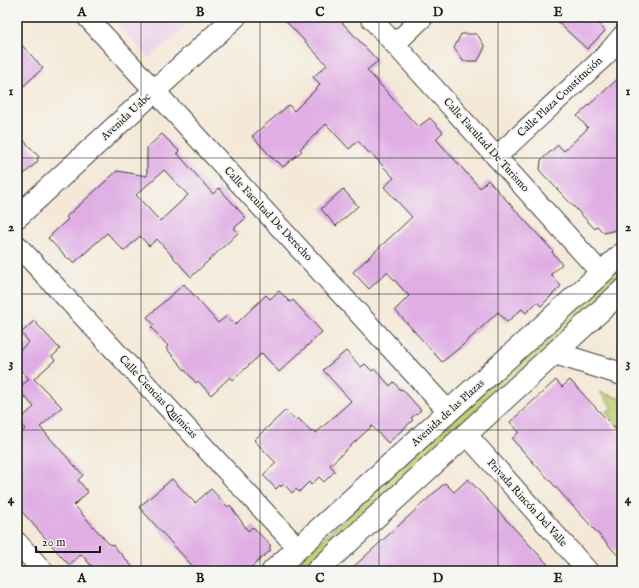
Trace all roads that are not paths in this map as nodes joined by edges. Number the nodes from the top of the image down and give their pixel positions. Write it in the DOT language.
graph roads {
  1 [pos="87,17"];
  2 [pos="235,17"];
  3 [pos="370,17"];
  4 [pos="422,17"];
  5 [pos="622,36"];
  6 [pos="395,44"];
  7 [pos="155,90"];
  8 [pos="496,157"];
  9 [pos="17,217"];
  10 [pos="17,245"];
  11 [pos="622,254"];
  12 [pos="601,273"];
  13 [pos="622,291"];
  14 [pos="555,353"];
  15 [pos="622,374"];
  16 [pos="449,412"];
  17 [pos="466,434"];
  18 [pos="17,542"];
  19 [pos="298,548"];
  20 [pos="43,571"];
  21 [pos="273,571"];
  22 [pos="317,571"];
  23 [pos="588,571"];
  1 -- 7 [label="street, Calle Facultad De Derecho"];
  2 -- 7 [label="street, Avenida Uabc"];
  3 -- 6 [label="street, Calle Facultad De Turismo"];
  4 -- 6 [label="street"];
  5 -- 8 [label="street, Calle Plaza Constitución"];
  6 -- 8 [label="street, Calle Facultad De Turismo"];
  7 -- 9 [label="street, Avenida Uabc"];
  7 -- 16 [label="street, Calle Facultad De Derecho"];
  8 -- 12 [label="street, Calle Facultad De Turismo"];
  10 -- 19 [label="street, Calle Ciencias Químicas"];
  11 -- 12 [label="street, Avenida de las Plazas"];
  12 -- 16 [label="street, Avenida de las Plazas"];
  13 -- 14 [label="street"];
  14 -- 15 [label="street"];
  14 -- 17 [label="street"];
  16 -- 19 [label="street, Avenida de las Plazas"];
  17 -- 22 [label="street"];
  17 -- 23 [label="street, Privada Rincón Del Valle"];
  18 -- 20 [label="street"];
  19 -- 21 [label="street, Avenida de las Plazas"];
}
